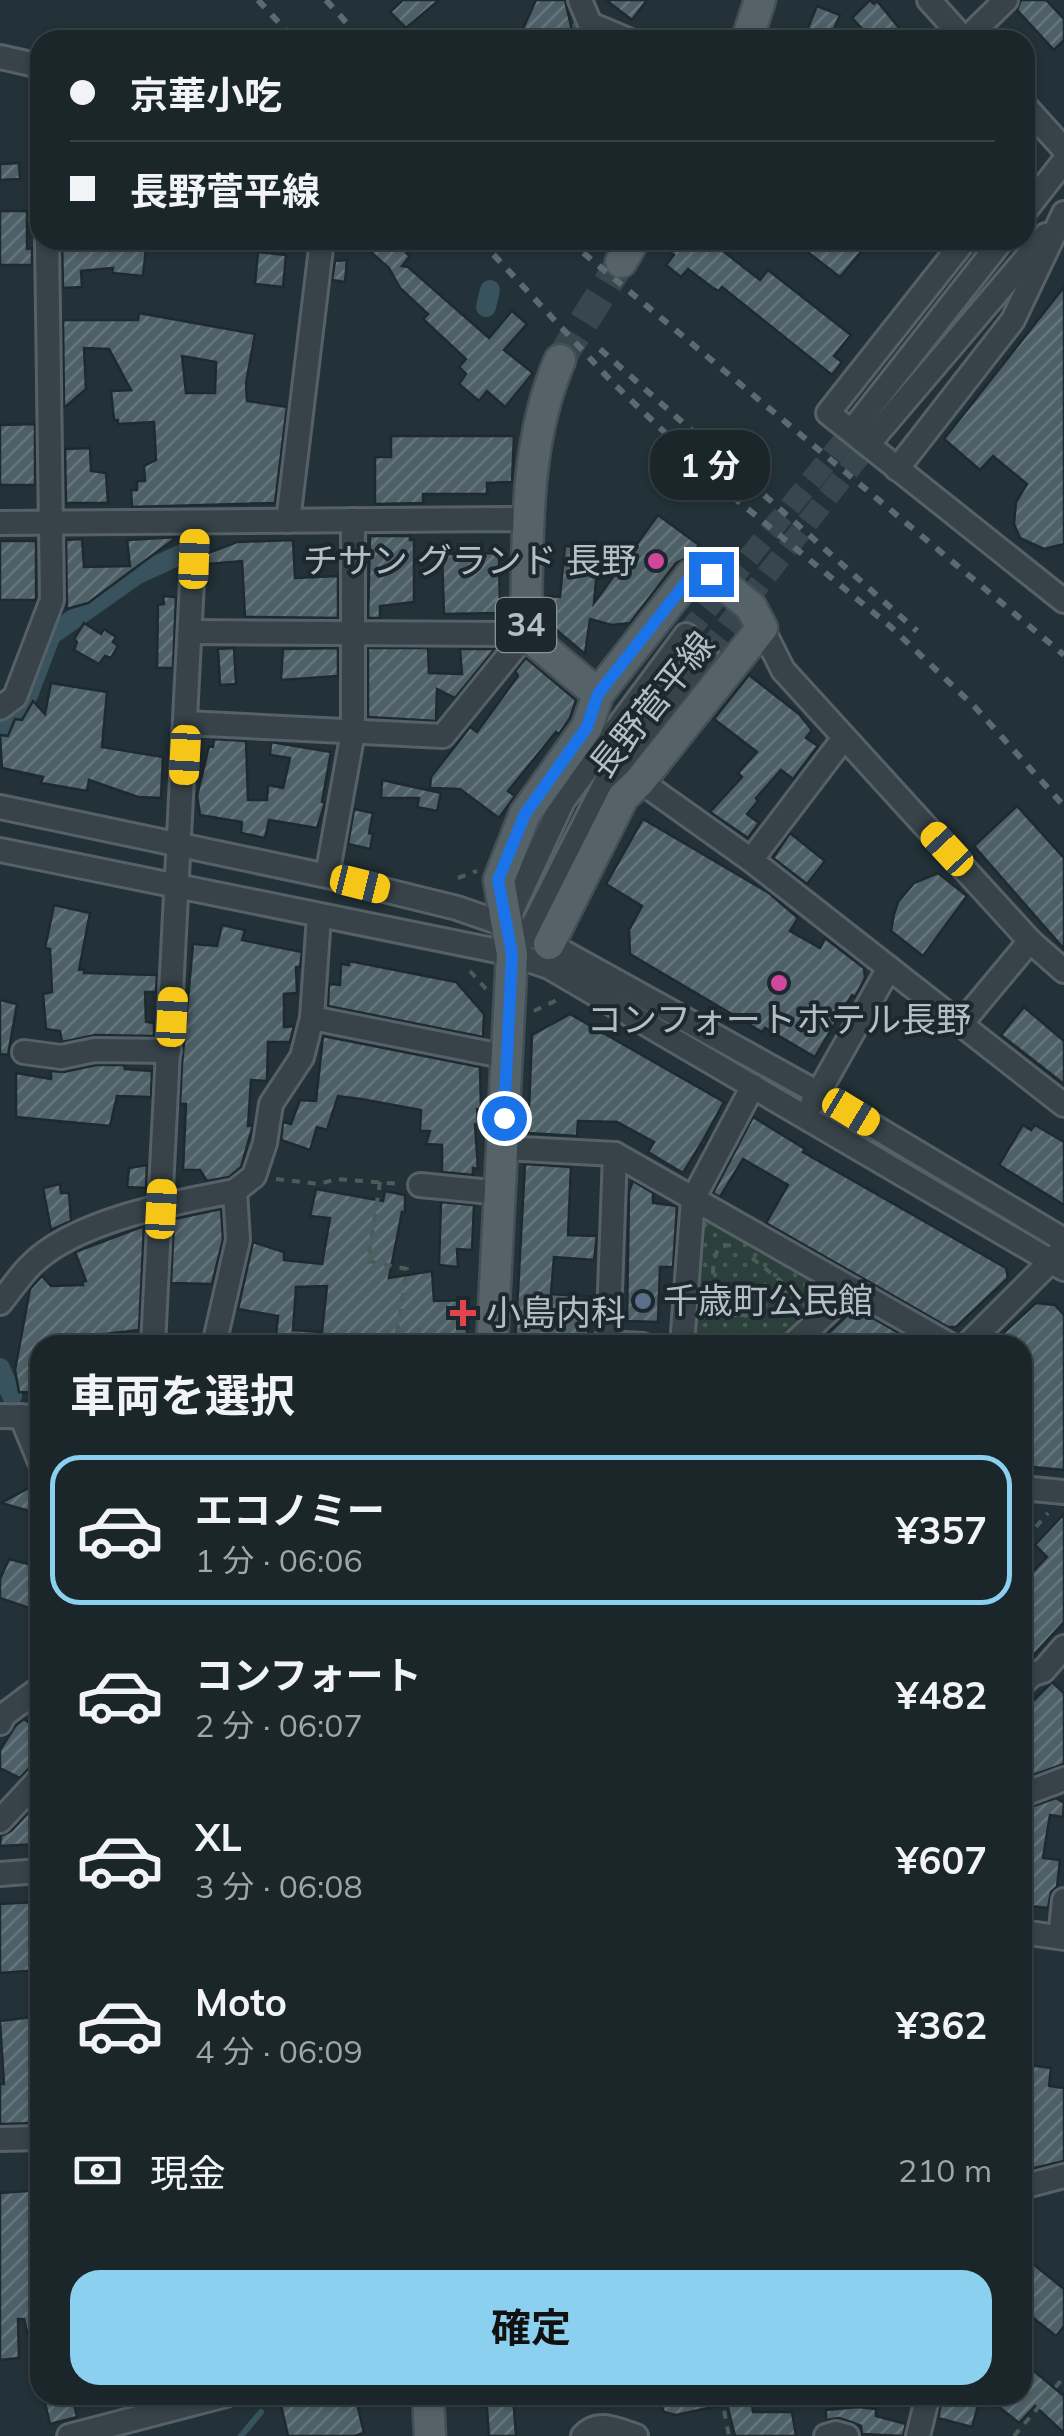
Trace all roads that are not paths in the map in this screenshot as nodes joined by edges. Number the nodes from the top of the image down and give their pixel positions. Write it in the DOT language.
graph roads {
  1 [pos="580,0"];
  2 [pos="760,0"];
  3 [pos="929,0"];
  4 [pos="1006,0"];
  5 [pos="604,30"];
  6 [pos="750,30"];
  7 [pos="956,30"];
  8 [pos="975,30"];
  9 [pos="0,57"];
  10 [pos="30,64"];
  11 [pos="1035,117"];
  12 [pos="1064,149"];
  13 [pos="1064,161"];
  14 [pos="1035,198"];
  15 [pos="1064,213"];
  16 [pos="1035,245"];
  17 [pos="47,250"];
  18 [pos="321,250"];
  19 [pos="957,250"];
  20 [pos="995,250"];
  21 [pos="1030,250"];
  22 [pos="560,360"];
  23 [pos="898,469"];
  24 [pos="353,520"];
  25 [pos="528,521"];
  26 [pos="288,522"];
  27 [pos="0,523"];
  28 [pos="49,523"];
  29 [pos="195,523"];
  30 [pos="1064,602"];
  31 [pos="762,628"];
  32 [pos="190,632"];
  33 [pos="353,632"];
  34 [pos="526,634"];
  35 [pos="686,635"];
  36 [pos="706,653"];
  37 [pos="598,694"];
  38 [pos="0,708"];
  39 [pos="186,723"];
  40 [pos="352,732"];
  41 [pos="844,738"];
  42 [pos="640,781"];
  43 [pos="0,808"];
  44 [pos="180,845"];
  45 [pos="0,850"];
  46 [pos="751,860"];
  47 [pos="328,876"];
  48 [pos="178,886"];
  49 [pos="319,916"];
  50 [pos="524,939"];
  51 [pos="1030,941"];
  52 [pos="889,968"];
  53 [pos="1064,971"];
  54 [pos="312,1018"];
  55 [pos="960,1025"];
  56 [pos="170,1051"];
  57 [pos="24,1052"];
  58 [pos="507,1057"];
  59 [pos="753,1086"];
  60 [pos="818,1093"];
  61 [pos="1064,1106"];
  62 [pos="805,1116"];
  63 [pos="503,1148"];
  64 [pos="614,1154"];
  65 [pos="244,1184"];
  66 [pos="420,1185"];
  67 [pos="500,1193"];
  68 [pos="694,1199"];
  69 [pos="161,1209"];
  70 [pos="1061,1254"];
  71 [pos="852,1289"];
  72 [pos="0,1303"];
  73 [pos="154,1335"];
  74 [pos="216,1335"];
  75 [pos="493,1335"];
  76 [pos="608,1335"];
  77 [pos="683,1335"];
  78 [pos="802,1335"];
  79 [pos="932,1335"];
  80 [pos="977,1335"];
  81 [pos="20,1416"];
  82 [pos="30,1439"];
  83 [pos="1032,1492"];
  84 [pos="1057,1501"];
  85 [pos="1064,1648"];
  86 [pos="1032,1675"];
  87 [pos="30,1696"];
  88 [pos="0,1723"];
  89 [pos="1061,1782"];
  90 [pos="30,1789"];
  91 [pos="1032,1792"];
  92 [pos="0,1821"];
  93 [pos="30,1872"];
  94 [pos="0,1874"];
  95 [pos="1064,1900"];
  96 [pos="1032,1933"];
  97 [pos="1062,1937"];
  98 [pos="30,2138"];
  99 [pos="0,2139"];
  100 [pos="1064,2176"];
  101 [pos="1032,2184"];
  102 [pos="202,2405"];
  103 [pos="428,2405"];
  104 [pos="926,2405"];
  105 [pos="153,2425"];
  106 [pos="69,2436"];
  107 [pos="430,2436"];
  108 [pos="583,2436"];
  109 [pos="636,2436"];
  110 [pos="826,2436"];
  111 [pos="846,2436"];
  112 [pos="918,2436"];
  1 -- 5 [label="street"];
  2 -- 6 [label="main road"];
  3 -- 7 [label="street"];
  4 -- 8 [label="street"];
  9 -- 10 [label="street"];
  11 -- 12 [label="street"];
  13 -- 14 [label="street"];
  15 -- 16 [label="street"];
  15 -- 23 [label="street"];
  17 -- 28 [label="street"];
  18 -- 26 [label="street"];
  19 -- 23 [label="street"];
  20 -- 21 [label="street"];
  22 -- 25 [label="main road, 34"];
  23 -- 30 [label="street"];
  24 -- 25 [label="street"];
  24 -- 26 [label="street"];
  24 -- 33 [label="street"];
  25 -- 34 [label="main road, 34"];
  26 -- 29 [label="street"];
  27 -- 28 [label="street"];
  28 -- 29 [label="street"];
  28 -- 38 [label="street"];
  29 -- 32 [label="street"];
  31 -- 37 [label="main road, 長野菅平線"];
  31 -- 41 [label="street"];
  31 -- 42 [label="main road, 長野菅平線"];
  32 -- 33 [label="street"];
  32 -- 39 [label="street"];
  33 -- 34 [label="street"];
  33 -- 40 [label="street"];
  34 -- 37 [label="main road, 34"];
  34 -- 40 [label="street"];
  35 -- 50 [label="street"];
  36 -- 50 [label="street"];
  37 -- 50 [label="main road, 長野菅平線"];
  39 -- 40 [label="street"];
  39 -- 44 [label="street"];
  40 -- 47 [label="street"];
  41 -- 46 [label="street"];
  41 -- 51 [label="street"];
  42 -- 46 [label="street"];
  42 -- 50 [label="main road, 長野菅平線"];
  43 -- 44 [label="street"];
  44 -- 47 [label="street"];
  44 -- 48 [label="street"];
  45 -- 48 [label="street"];
  46 -- 52 [label="street"];
  47 -- 50 [label="street"];
  48 -- 49 [label="street"];
  48 -- 56 [label="street"];
  49 -- 50 [label="street"];
  49 -- 54 [label="street"];
  50 -- 58 [label="main road"];
  50 -- 59 [label="street"];
  50 -- 60 [label="street"];
  51 -- 53 [label="street"];
  51 -- 55 [label="street"];
  52 -- 55 [label="street"];
  52 -- 60 [label="street"];
  54 -- 58 [label="street"];
  54 -- 65 [label="street"];
  55 -- 61 [label="street"];
  56 -- 57 [label="street"];
  56 -- 69 [label="street"];
  58 -- 63 [label="main road"];
  59 -- 62 [label="street"];
  59 -- 68 [label="street"];
  60 -- 62 [label="street"];
  60 -- 70 [label="street"];
  62 -- 70 [label="street"];
  63 -- 64 [label="street"];
  63 -- 67 [label="main road"];
  64 -- 68 [label="street"];
  64 -- 76 [label="street"];
  65 -- 69 [label="street"];
  65 -- 74 [label="street"];
  66 -- 67 [label="street"];
  67 -- 75 [label="main road"];
  68 -- 71 [label="street"];
  68 -- 77 [label="street"];
  69 -- 72 [label="street"];
  69 -- 73 [label="street"];
  70 -- 80 [label="street"];
  71 -- 78 [label="street"];
  71 -- 79 [label="street"];
  81 -- 82 [label="street"];
  83 -- 84 [label="street"];
  85 -- 86 [label="street"];
  87 -- 88 [label="street"];
  89 -- 91 [label="street"];
  90 -- 92 [label="street"];
  93 -- 94 [label="street"];
  95 -- 97 [label="street"];
  96 -- 97 [label="street"];
  98 -- 99 [label="street"];
  100 -- 101 [label="street"];
  102 -- 105 [label="street"];
  103 -- 107 [label="main road"];
  104 -- 112 [label="street"];
  105 -- 106 [label="street"];
  108 -- 109 [label="street"];
  110 -- 111 [label="street"];
}
